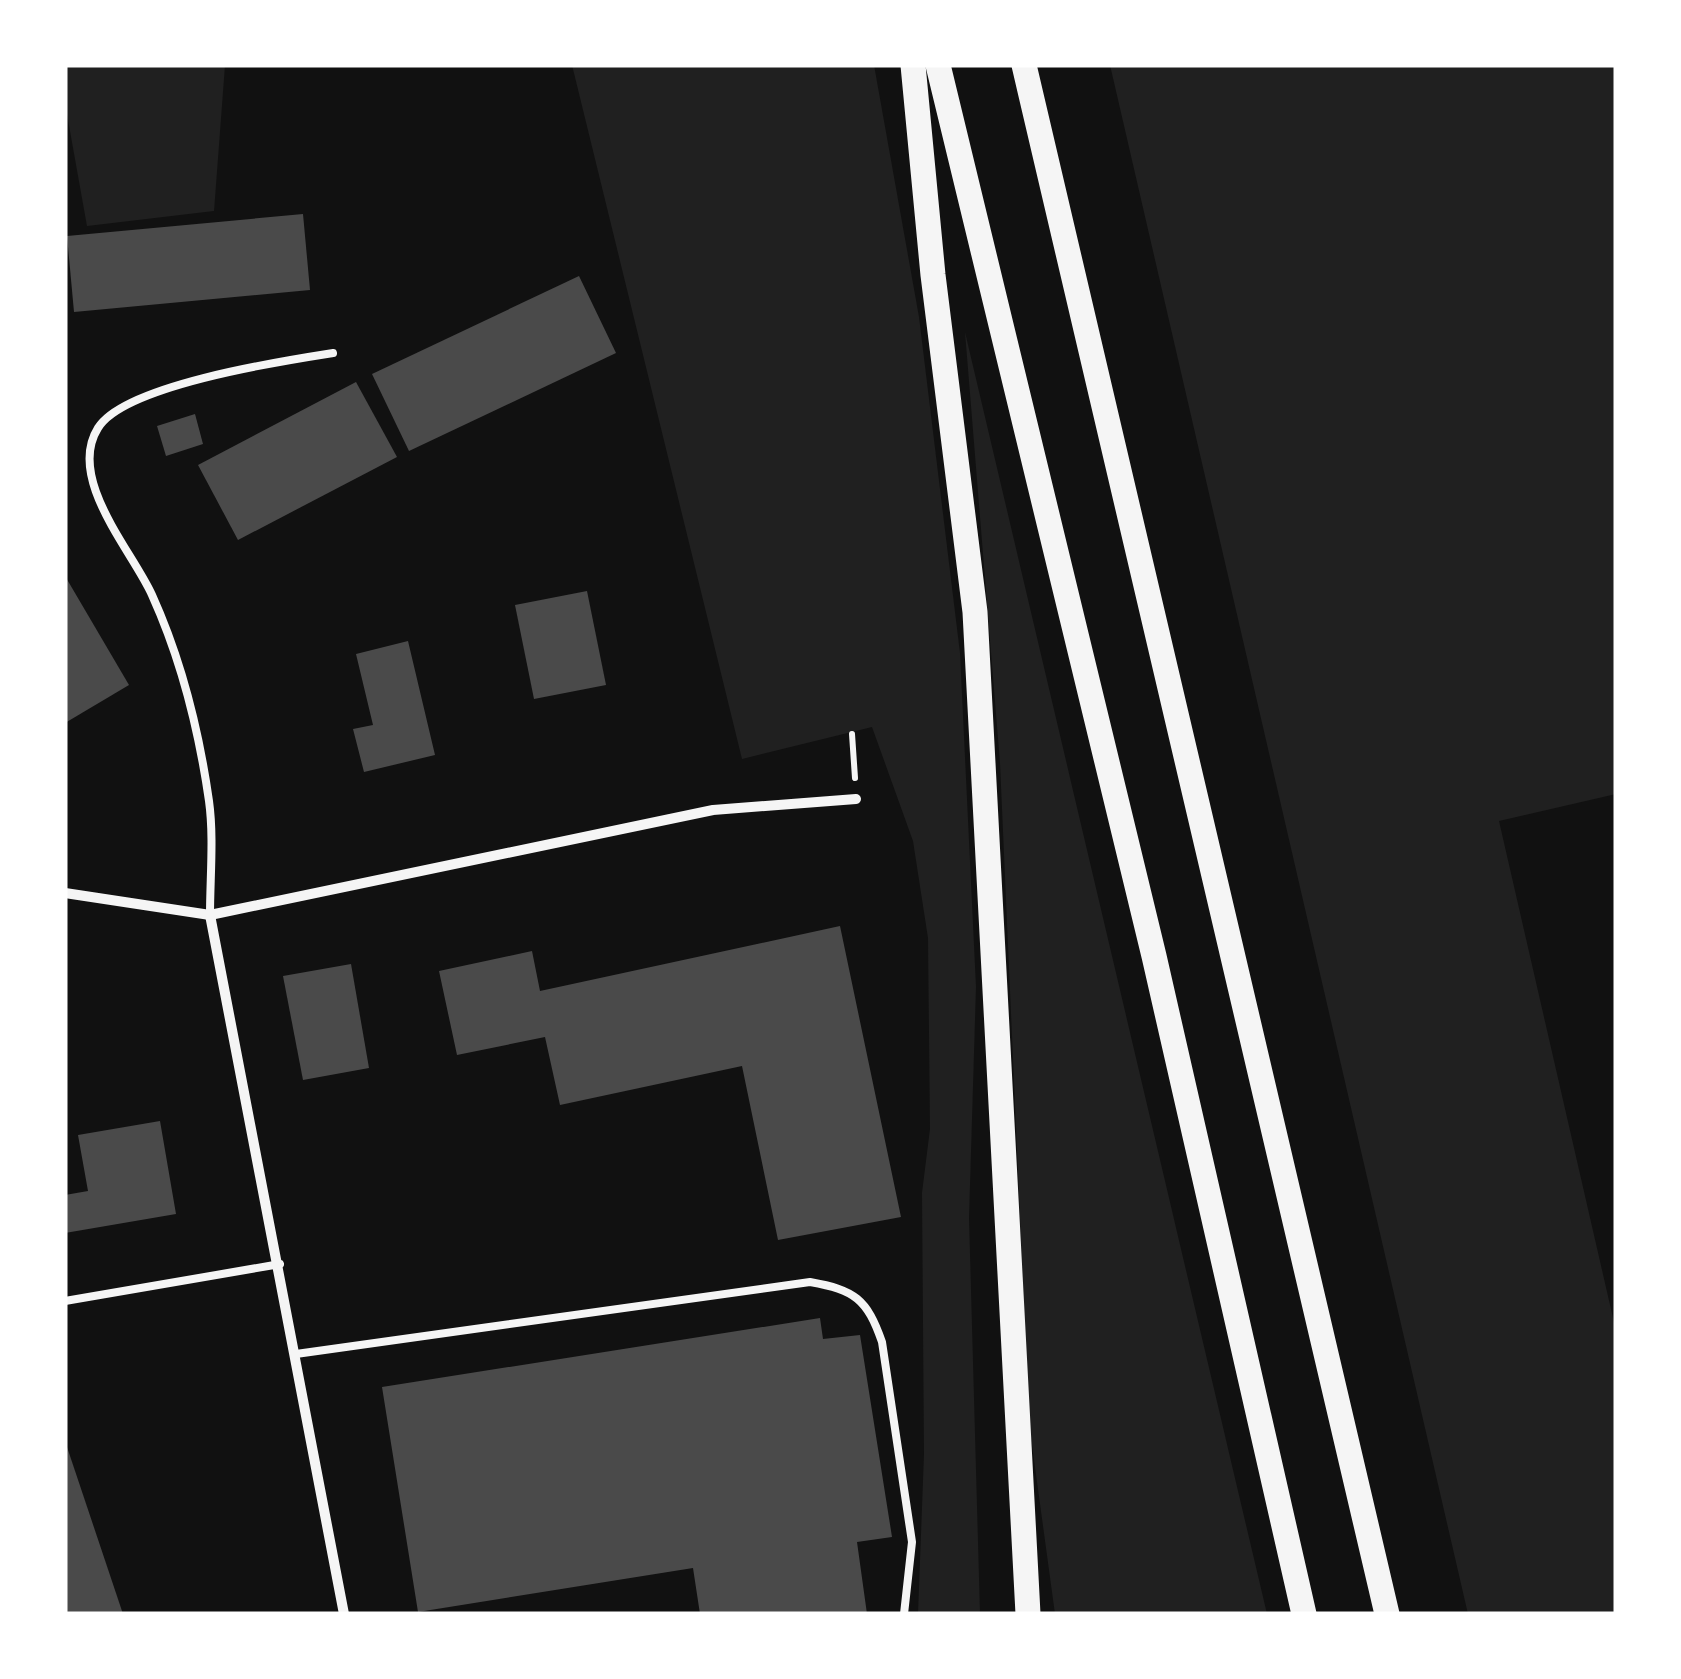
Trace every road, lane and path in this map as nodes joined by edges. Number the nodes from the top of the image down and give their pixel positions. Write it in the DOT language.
graph roads {
  1 [pos="913,65"];
  2 [pos="938,65"];
  3 [pos="1024,65"];
  4 [pos="333,352"];
  5 [pos="852,734"];
  6 [pos="856,799"];
  7 [pos="65,893"];
  8 [pos="210,915"];
  9 [pos="280,1264"];
  10 [pos="65,1302"];
  11 [pos="296,1354"];
  12 [pos="344,1614"];
  13 [pos="904,1614"];
  14 [pos="1028,1614"];
  15 [pos="1304,1614"];
  16 [pos="1387,1614"];
  1 -- 14 [label="highway"];
  2 -- 15 [label="highway"];
  3 -- 16 [label="highway"];
  4 -- 8 [label="lane"];
  5 -- 6 [label="path"];
  6 -- 8 [label="street"];
  7 -- 8 [label="street"];
  8 -- 9 [label="street"];
  9 -- 10 [label="lane"];
  9 -- 11 [label="street"];
  11 -- 12 [label="street"];
  11 -- 13 [label="lane"];
}
